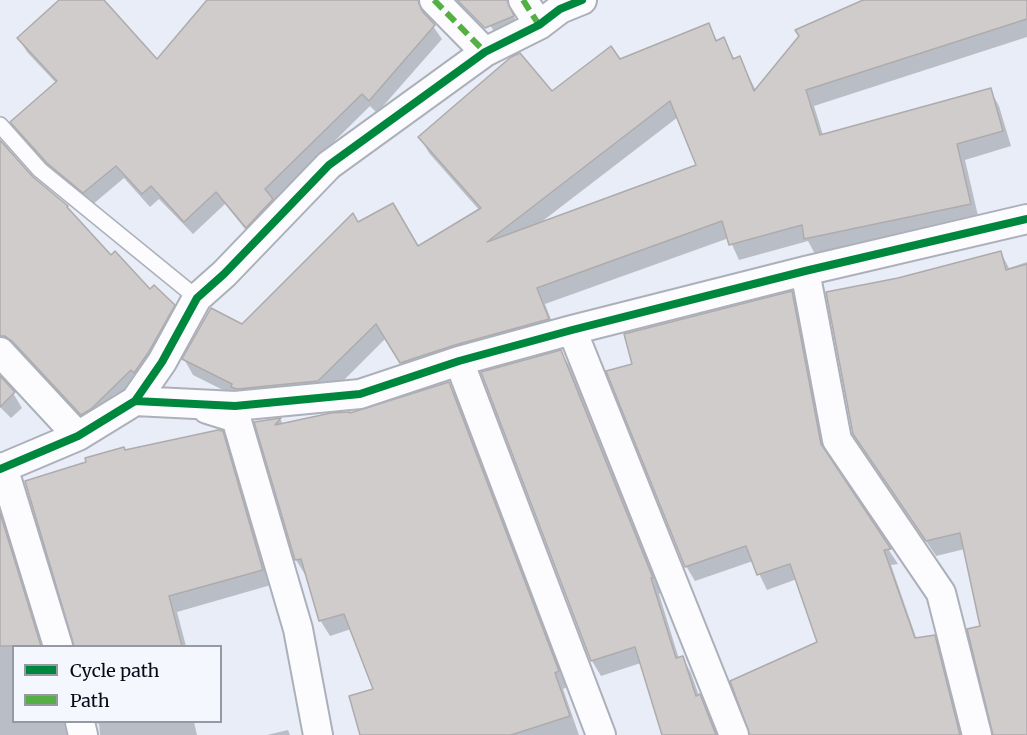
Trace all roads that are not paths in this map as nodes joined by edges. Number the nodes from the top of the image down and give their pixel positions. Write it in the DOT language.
graph roads {
  1 [pos="434,0"];
  2 [pos="523,0"];
  3 [pos="582,0"];
  4 [pos="538,26"];
  5 [pos="485,52"];
  6 [pos="0,125"];
  7 [pos="1025,228"];
  8 [pos="805,271"];
  9 [pos="197,298"];
  10 [pos="572,330"];
  11 [pos="0,352"];
  12 [pos="459,361"];
  13 [pos="135,401"];
  14 [pos="193,404"];
  15 [pos="78,436"];
  16 [pos="2,468"];
  17 [pos="58,645"];
  18 [pos="318,735"];
  19 [pos="601,735"];
  20 [pos="734,735"];
  21 [pos="977,735"];
  1 -- 5 [label="street"];
  2 -- 4 [label="street"];
  3 -- 4 [label="street"];
  4 -- 5 [label="street"];
  5 -- 9 [label="street"];
  6 -- 9 [label="lane"];
  7 -- 8 [label="street"];
  8 -- 10 [label="street"];
  8 -- 21 [label="street"];
  9 -- 13 [label="street"];
  10 -- 12 [label="street"];
  10 -- 20 [label="street"];
  11 -- 15 [label="street"];
  12 -- 14 [label="street"];
  12 -- 19 [label="street"];
  13 -- 14 [label="street"];
  13 -- 15 [label="street"];
  14 -- 18 [label="street"];
  15 -- 16 [label="street"];
  16 -- 17 [label="street"];
}
